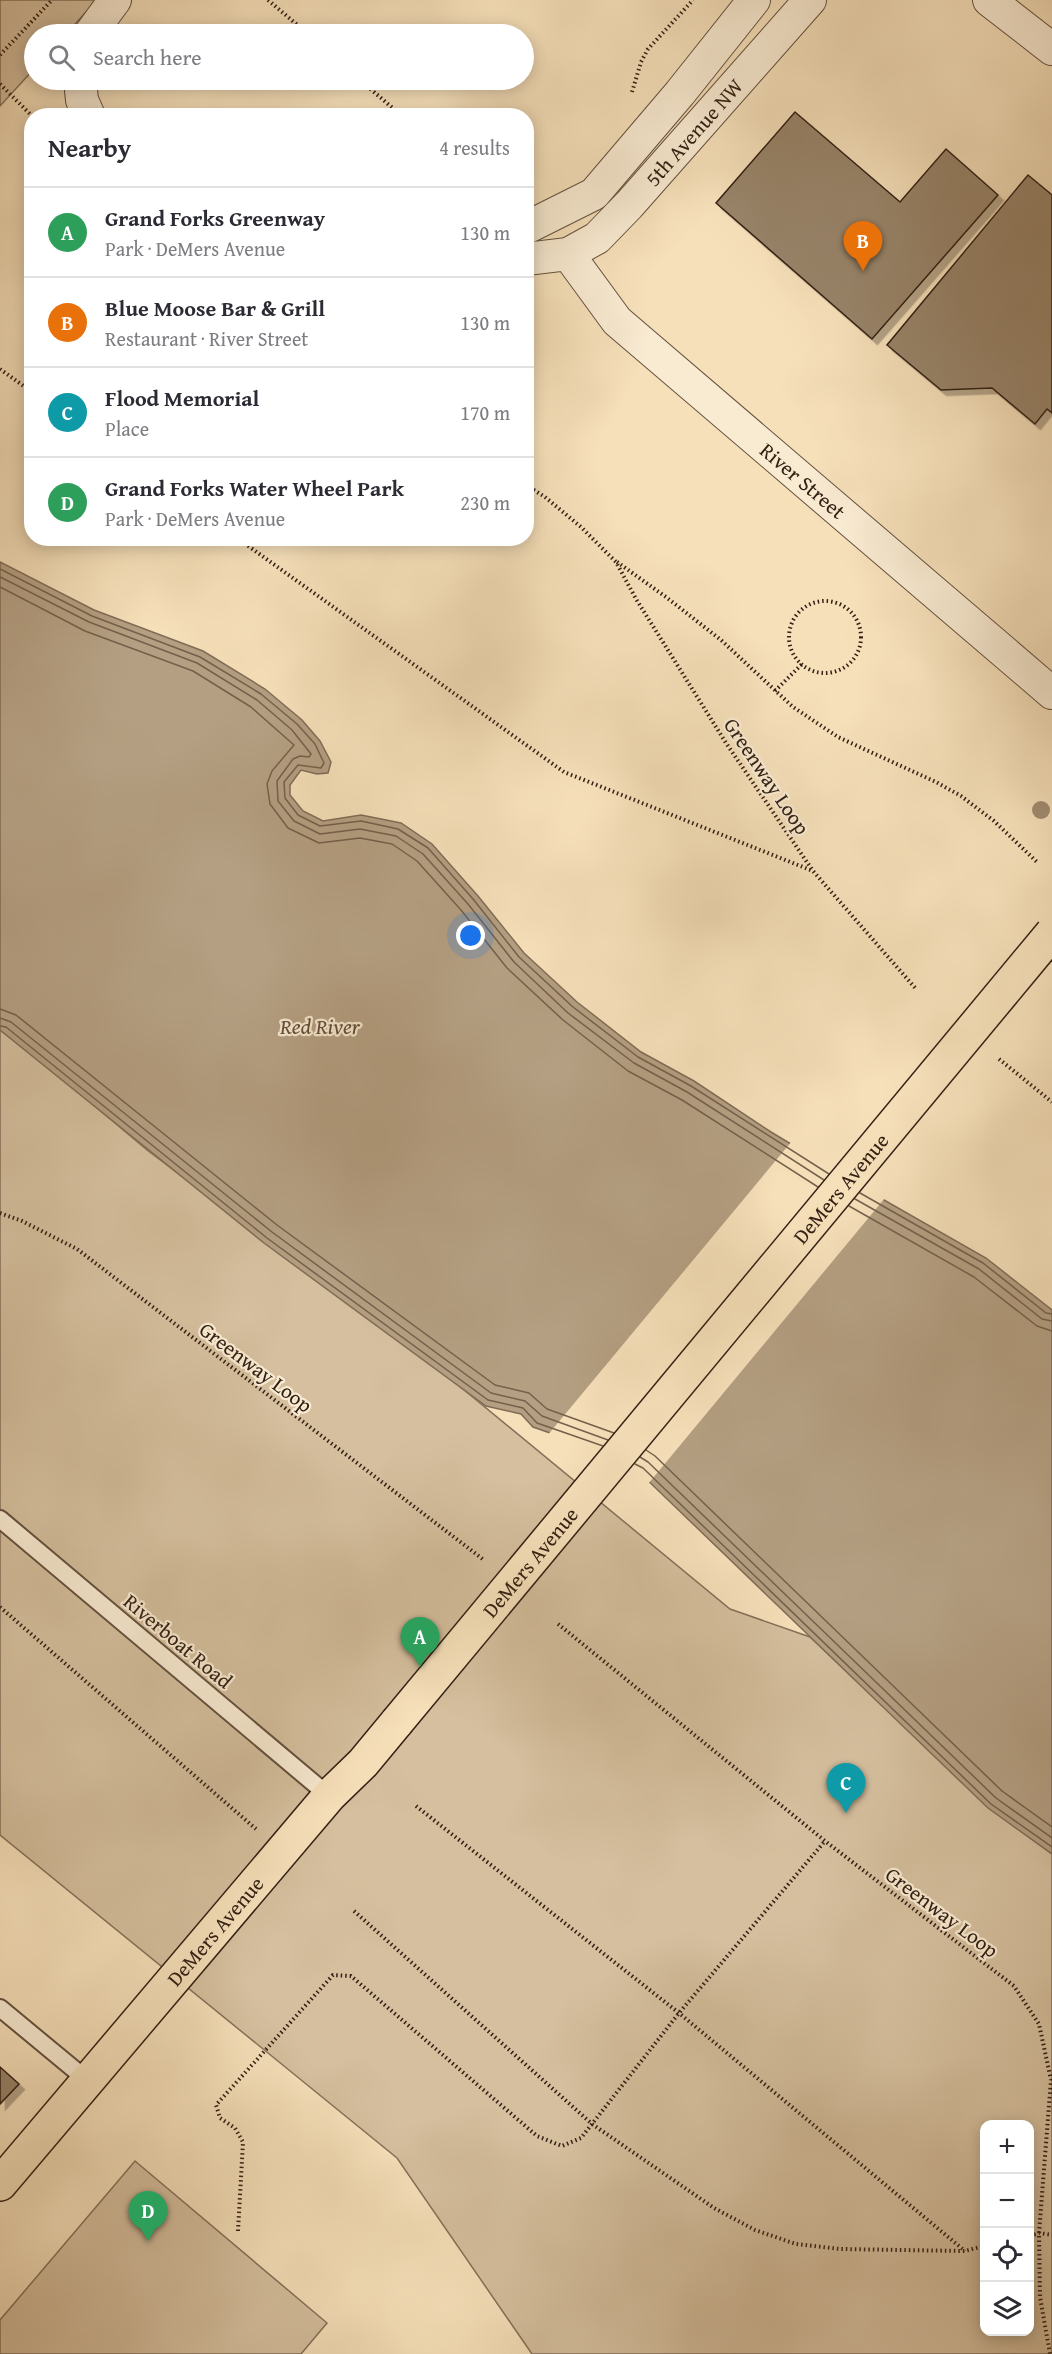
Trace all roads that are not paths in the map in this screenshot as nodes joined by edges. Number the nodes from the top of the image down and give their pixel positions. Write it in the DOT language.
graph roads {
  1 [pos="754,0"];
  2 [pos="810,0"];
  3 [pos="989,0"];
  4 [pos="111,4"];
  5 [pos="97,24"];
  6 [pos="1052,49"];
  7 [pos="81,90"];
  8 [pos="86,108"];
  9 [pos="534,224"];
  10 [pos="568,254"];
  11 [pos="534,258"];
  12 [pos="1052,693"];
  13 [pos="1052,933"];
  14 [pos="0,1519"];
  15 [pos="329,1796"];
  16 [pos="0,2008"];
  17 [pos="87,2080"];
  18 [pos="0,2184"];
  1 -- 9 [label="street"];
  2 -- 10 [label="street, 5th Avenue NW"];
  3 -- 6 [label="street"];
  4 -- 5 [label="street"];
  7 -- 8 [label="street"];
  10 -- 11 [label="street"];
  10 -- 12 [label="street, River Street"];
  13 -- 15 [label="main road, DeMers Avenue, bridge"];
  14 -- 15 [label="lane, Riverboat Road"];
  15 -- 17 [label="main road, DeMers Avenue"];
  16 -- 17 [label="lane"];
  17 -- 18 [label="main road, DeMers Avenue"];
}
